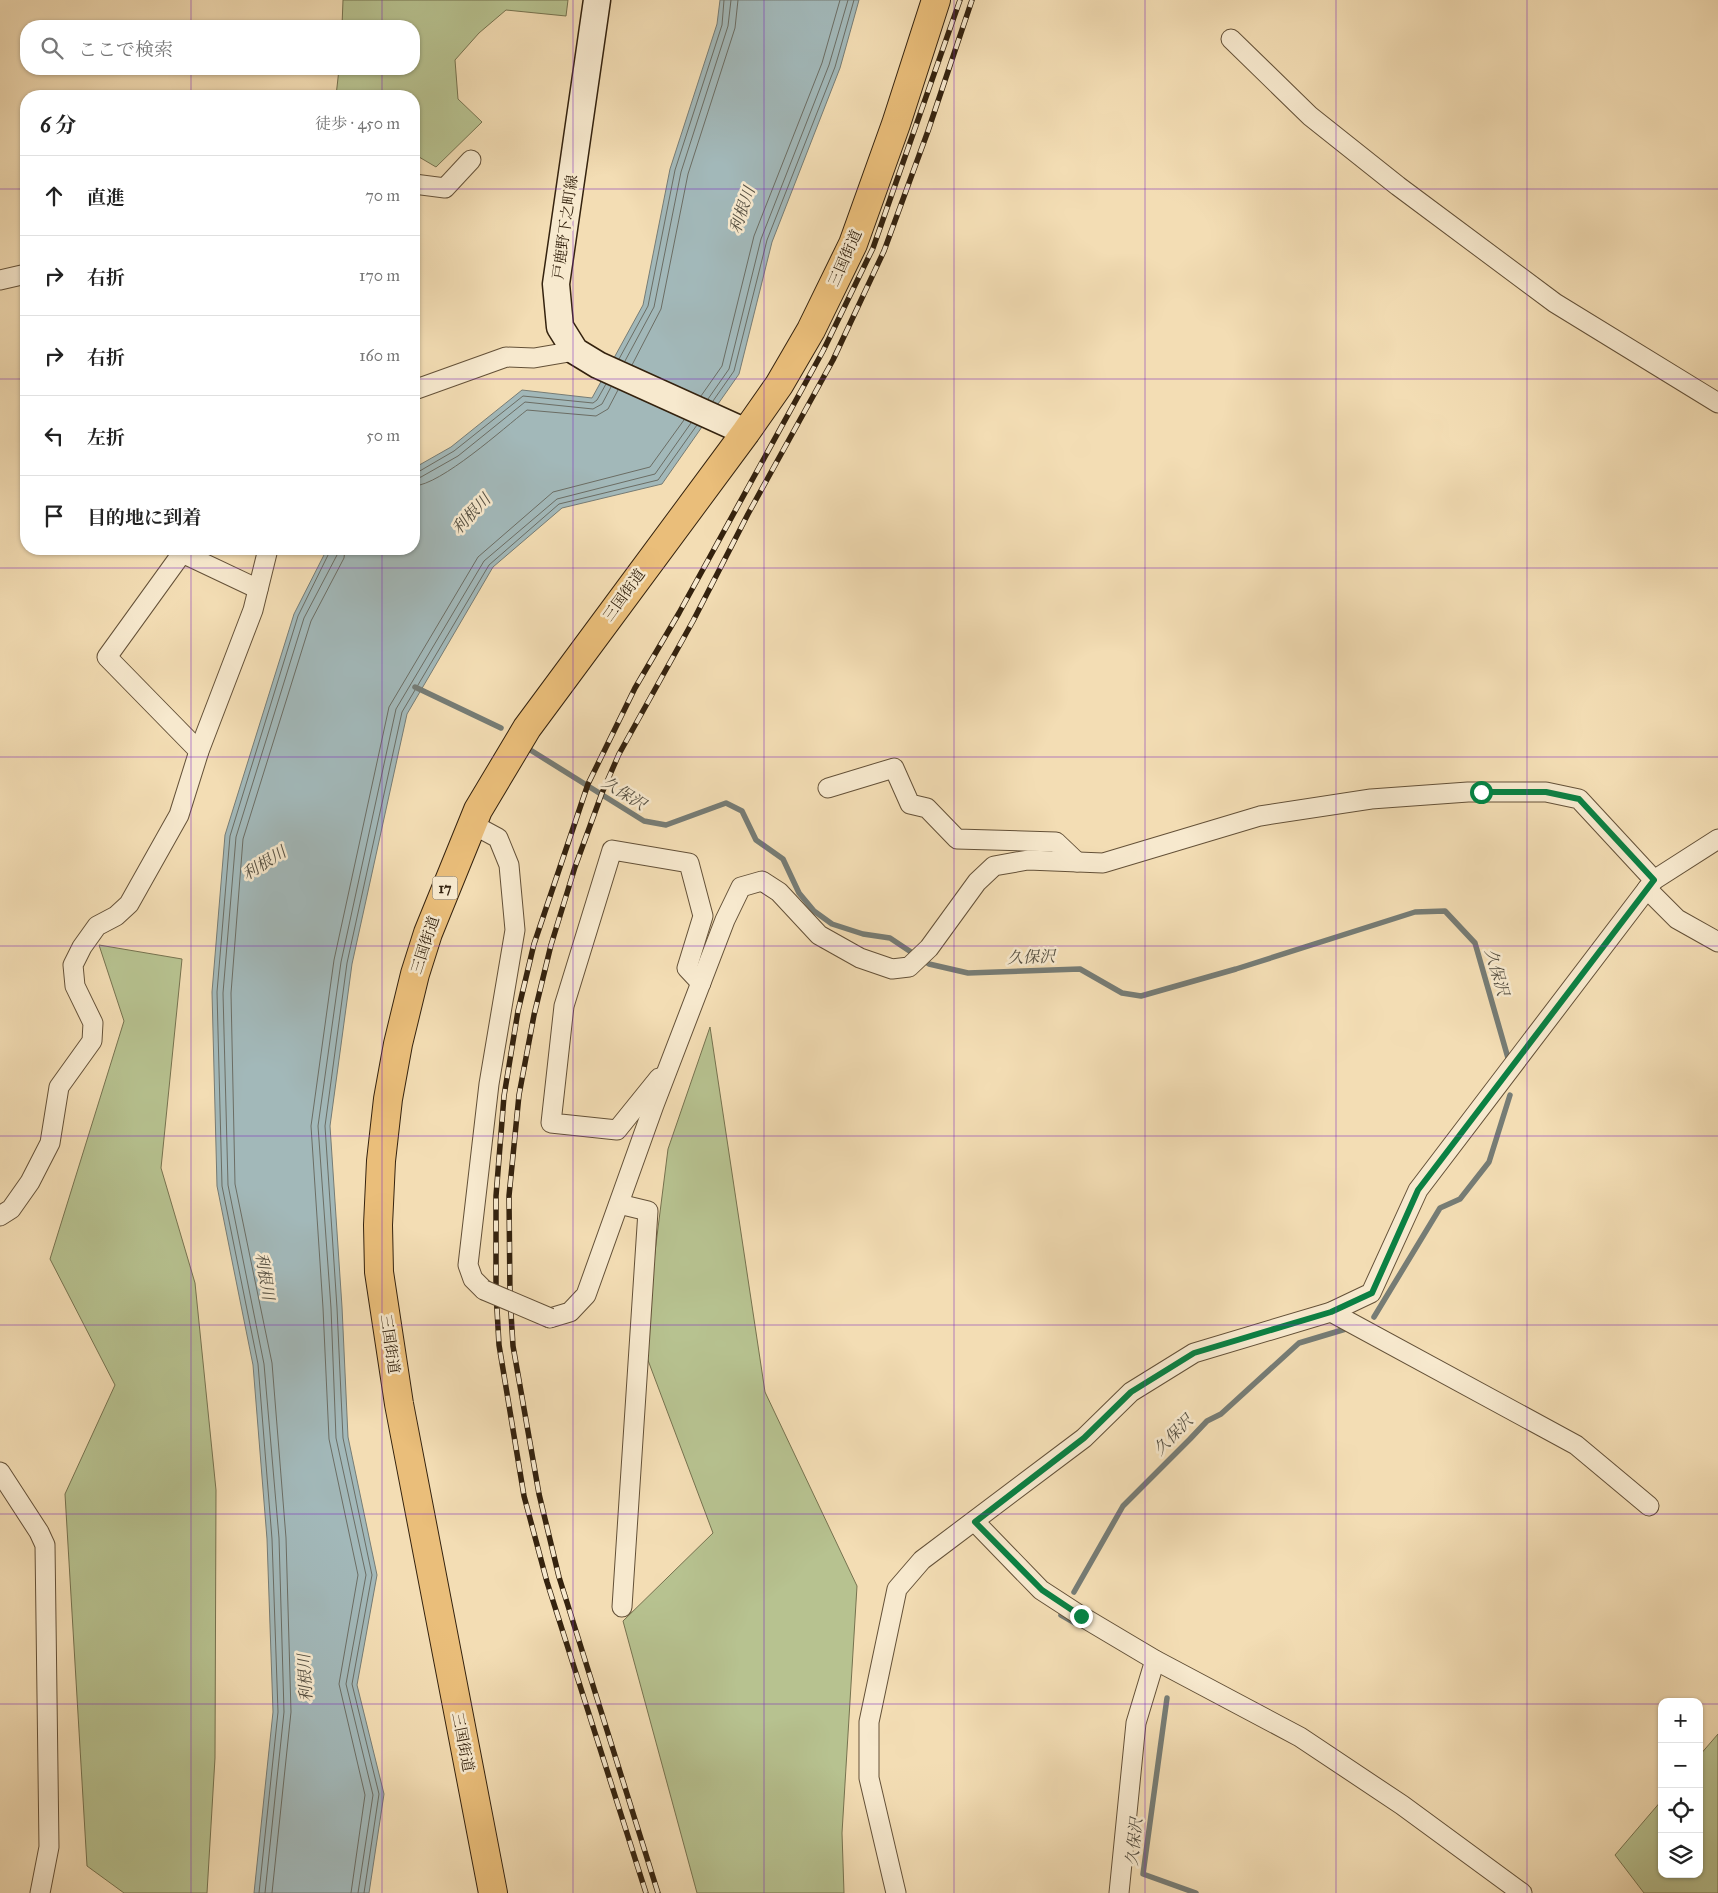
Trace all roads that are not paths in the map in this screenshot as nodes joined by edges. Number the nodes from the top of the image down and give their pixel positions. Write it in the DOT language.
graph roads {
  1 [pos="597,0"];
  2 [pos="936,0"];
  3 [pos="1231,39"];
  4 [pos="471,160"];
  5 [pos="420,185"];
  6 [pos="20,275"];
  7 [pos="0,280"];
  8 [pos="575,351"];
  9 [pos="420,388"];
  10 [pos="1718,403"];
  11 [pos="735,426"];
  12 [pos="181,555"];
  13 [pos="192,555"];
  14 [pos="266,555"];
  15 [pos="258,589"];
  16 [pos="199,751"];
  17 [pos="828,788"];
  18 [pos="472,824"];
  19 [pos="1718,839"];
  20 [pos="1077,862"];
  21 [pos="1650,884"];
  22 [pos="1718,942"];
  23 [pos="701,983"];
  24 [pos="670,1065"];
  25 [pos="619,1204"];
  26 [pos="0,1216"];
  27 [pos="1331,1312"];
  28 [pos="0,1472"];
  29 [pos="1649,1506"];
  30 [pos="975,1522"];
  31 [pos="622,1607"];
  32 [pos="1155,1660"];
  33 [pos="40,1893"];
  34 [pos="493,1893"];
  35 [pos="896,1893"];
  36 [pos="1119,1893"];
  37 [pos="1522,1893"];
  1 -- 8 [label="main road, 戸鹿野下之町線"];
  2 -- 11 [label="highway, 三国街道 / 17"];
  3 -- 10 [label="street"];
  4 -- 5 [label="street"];
  6 -- 7 [label="street"];
  8 -- 9 [label="street"];
  8 -- 11 [label="main road, 戸鹿野下之町線"];
  11 -- 18 [label="highway, 三国街道 / 17"];
  12 -- 16 [label="street"];
  13 -- 15 [label="street"];
  14 -- 15 [label="street"];
  15 -- 16 [label="street"];
  16 -- 26 [label="street"];
  17 -- 20 [label="street"];
  18 -- 25 [label="street, bridge"];
  18 -- 34 [label="highway, 三国街道 / 17"];
  19 -- 21 [label="street"];
  20 -- 21 [label="street"];
  20 -- 23 [label="street"];
  21 -- 22 [label="street"];
  21 -- 27 [label="street"];
  23 -- 24 [label="street"];
  23 -- 24 [label="street"];
  24 -- 25 [label="street"];
  25 -- 31 [label="street"];
  27 -- 29 [label="street"];
  27 -- 30 [label="street"];
  28 -- 33 [label="street"];
  30 -- 32 [label="street"];
  30 -- 35 [label="street"];
  32 -- 36 [label="street"];
  32 -- 37 [label="street"];
}
